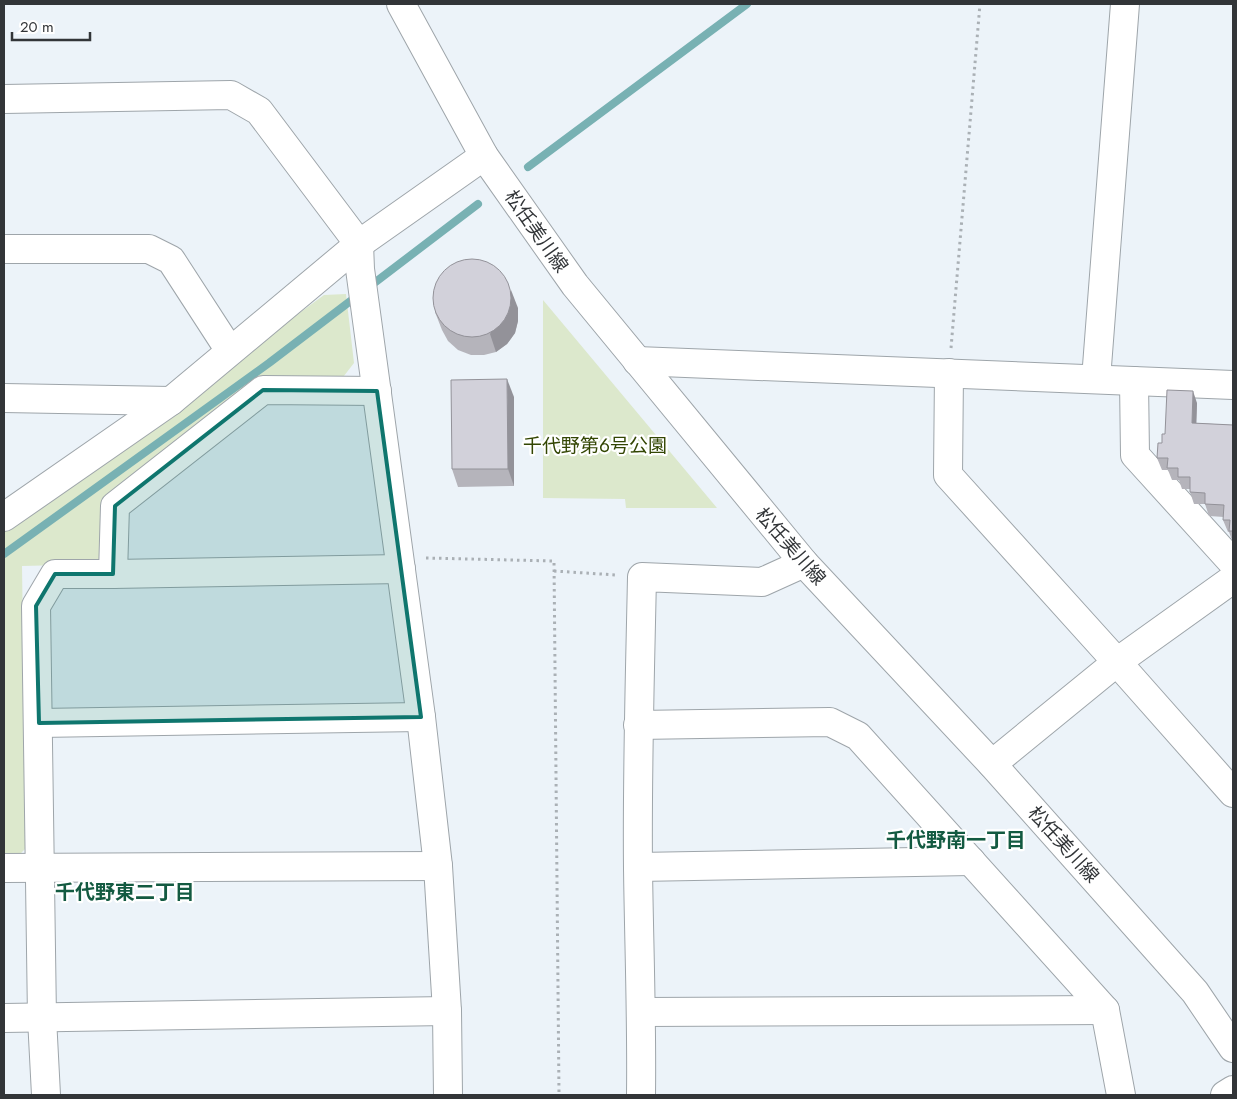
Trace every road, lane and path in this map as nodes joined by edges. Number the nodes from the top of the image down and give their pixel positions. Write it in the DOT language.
graph roads {
  1 [pos="401,4"];
  2 [pos="980,4"];
  3 [pos="1125,4"];
  4 [pos="4,99"];
  5 [pos="484,156"];
  6 [pos="4,249"];
  7 [pos="359,256"];
  8 [pos="230,351"];
  9 [pos="637,362"];
  10 [pos="949,374"];
  11 [pos="1096,379"];
  12 [pos="1134,381"];
  13 [pos="1233,384"];
  14 [pos="377,391"];
  15 [pos="4,398"];
  16 [pos="171,401"];
  17 [pos="4,517"];
  18 [pos="400,563"];
  19 [pos="804,563"];
  20 [pos="1233,563"];
  21 [pos="554,571"];
  22 [pos="113,574"];
  23 [pos="642,577"];
  24 [pos="1233,579"];
  25 [pos="1117,662"];
  26 [pos="421,716"];
  27 [pos="39,723"];
  28 [pos="638,725"];
  29 [pos="992,764"];
  30 [pos="1233,793"];
  31 [pos="971,861"];
  32 [pos="438,866"];
  33 [pos="638,867"];
  34 [pos="4,868"];
  35 [pos="40,868"];
  36 [pos="447,1010"];
  37 [pos="1105,1010"];
  38 [pos="642,1012"];
  39 [pos="4,1018"];
  40 [pos="42,1018"];
  41 [pos="1233,1048"];
  42 [pos="1233,1090"];
  43 [pos="46,1095"];
  44 [pos="448,1095"];
  45 [pos="559,1095"];
  46 [pos="642,1095"];
  47 [pos="1121,1095"];
  48 [pos="1225,1095"];
  1 -- 5 [label="street, 松任美川線"];
  2 -- 10 [label="path"];
  3 -- 11 [label="street"];
  4 -- 7 [label="street"];
  5 -- 7 [label="street"];
  5 -- 9 [label="street, 松任美川線"];
  6 -- 8 [label="street"];
  7 -- 8 [label="street"];
  7 -- 14 [label="street"];
  8 -- 16 [label="street"];
  9 -- 10 [label="street"];
  9 -- 19 [label="street, 松任美川線"];
  10 -- 11 [label="street"];
  10 -- 25 [label="street"];
  11 -- 12 [label="street"];
  12 -- 13 [label="street"];
  12 -- 20 [label="street"];
  14 -- 18 [label="street"];
  14 -- 22 [label="street"];
  15 -- 16 [label="street"];
  16 -- 17 [label="street"];
  18 -- 21 [label="path"];
  18 -- 22 [label="street"];
  18 -- 26 [label="street"];
  19 -- 23 [label="street"];
  19 -- 29 [label="street, 松任美川線"];
  21 -- 23 [label="path"];
  21 -- 45 [label="path"];
  22 -- 27 [label="street"];
  23 -- 28 [label="street"];
  24 -- 25 [label="street"];
  25 -- 29 [label="street"];
  25 -- 30 [label="street"];
  26 -- 27 [label="street"];
  26 -- 32 [label="street"];
  27 -- 35 [label="street"];
  28 -- 31 [label="street"];
  28 -- 33 [label="street"];
  29 -- 41 [label="street, 松任美川線"];
  31 -- 33 [label="street"];
  31 -- 37 [label="street"];
  32 -- 35 [label="street"];
  32 -- 36 [label="street"];
  33 -- 38 [label="street"];
  34 -- 35 [label="street"];
  35 -- 40 [label="street"];
  36 -- 40 [label="street"];
  36 -- 44 [label="street"];
  37 -- 38 [label="street"];
  37 -- 47 [label="street"];
  38 -- 46 [label="street"];
  39 -- 40 [label="street"];
  40 -- 43 [label="street"];
  42 -- 48 [label="street"];
}
